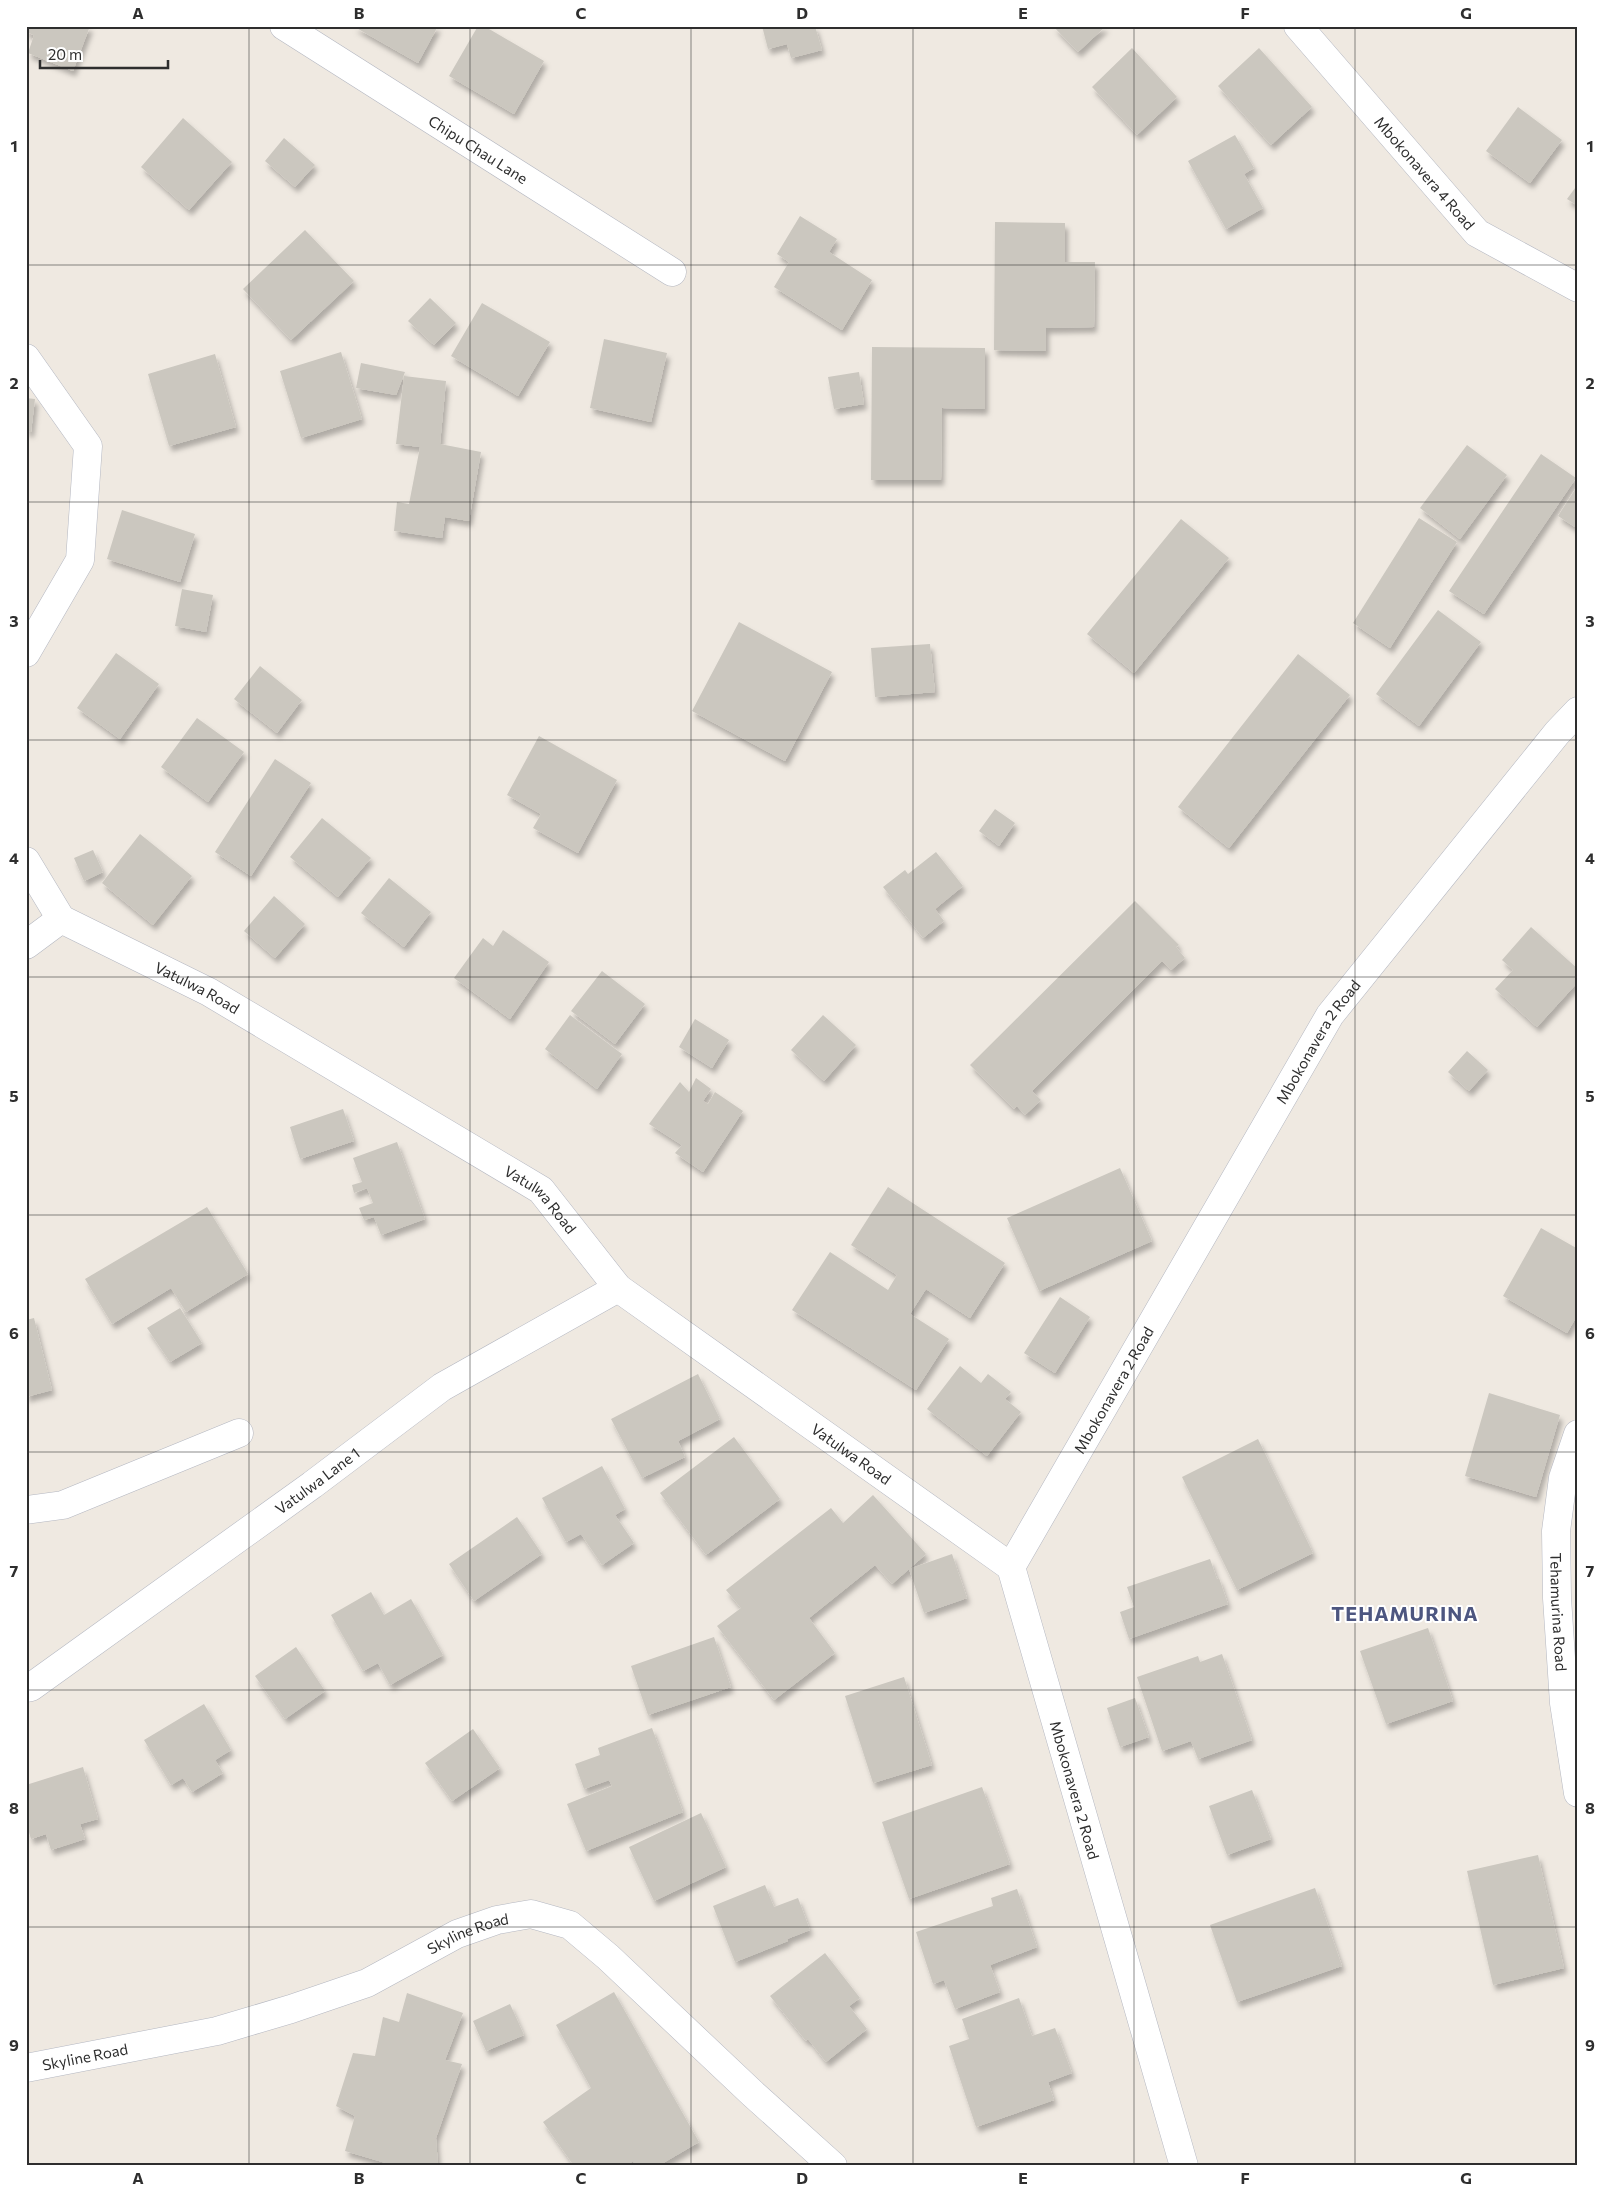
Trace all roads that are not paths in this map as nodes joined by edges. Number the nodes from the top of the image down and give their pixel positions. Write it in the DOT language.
graph roads {
  1 [pos="284,26"];
  2 [pos="1298,26"];
  3 [pos="672,272"];
  4 [pos="1578,288"];
  5 [pos="26,358"];
  6 [pos="26,653"];
  7 [pos="1578,711"];
  8 [pos="26,861"];
  9 [pos="61,919"];
  10 [pos="26,945"];
  11 [pos="618,1288"];
  12 [pos="239,1433"];
  13 [pos="1578,1434"];
  14 [pos="26,1510"];
  15 [pos="1011,1567"];
  16 [pos="26,1688"];
  17 [pos="1578,1793"];
  18 [pos="26,2068"];
  19 [pos="833,2166"];
  20 [pos="1184,2166"];
  1 -- 3 [label="street, Chipu Chau Lane"];
  2 -- 4 [label="street, Mbokonavera 4 Road"];
  5 -- 6 [label="street"];
  7 -- 15 [label="street, Mbokonavera 2 Road"];
  8 -- 9 [label="street"];
  9 -- 10 [label="street"];
  9 -- 11 [label="street, Vatulwa Road"];
  11 -- 15 [label="street, Vatulwa Road"];
  11 -- 16 [label="street, Vatulwa Lane 1"];
  12 -- 14 [label="street"];
  13 -- 17 [label="street, Tehamurina Road"];
  15 -- 20 [label="street, Mbokonavera 2 Road"];
  18 -- 19 [label="street, Skyline Road"];
}
